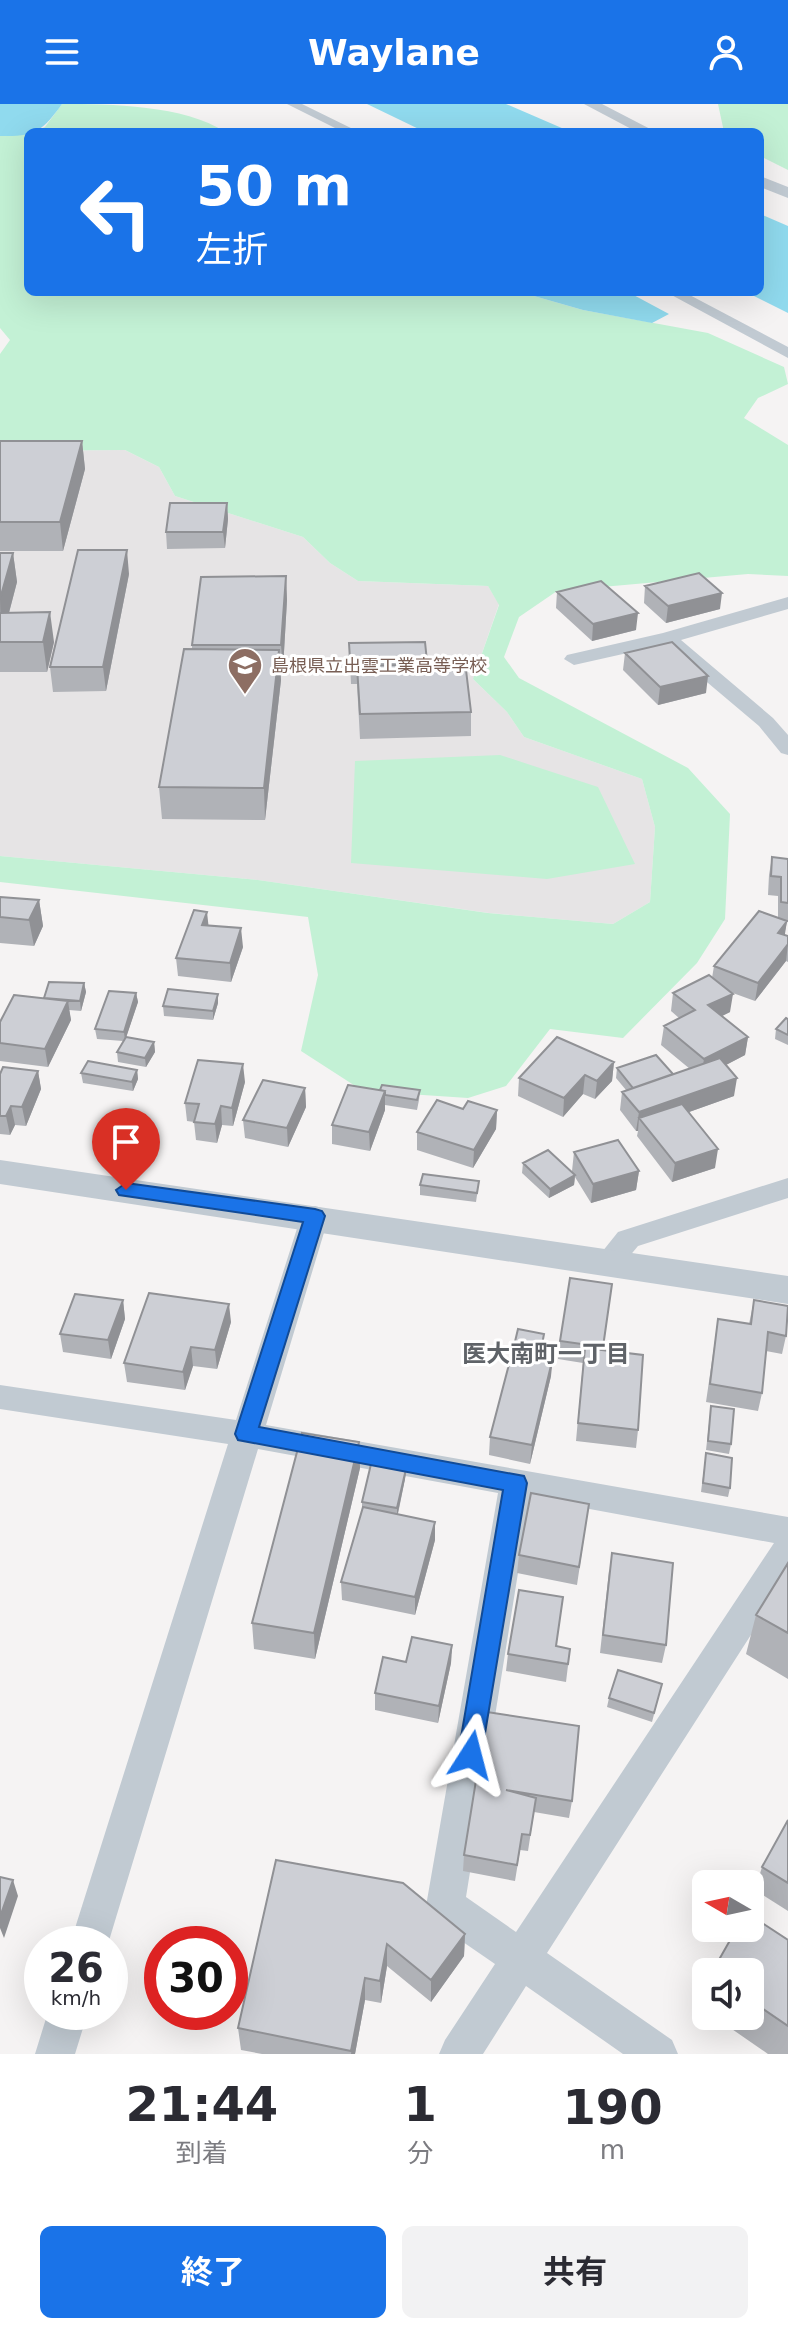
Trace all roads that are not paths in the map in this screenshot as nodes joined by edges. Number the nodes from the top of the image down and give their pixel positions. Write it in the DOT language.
graph roads {
  1 [pos="293,104"];
  2 [pos="591,104"];
  3 [pos="344,128"];
  4 [pos="641,128"];
  5 [pos="764,183"];
  6 [pos="788,193"];
  7 [pos="681,296"];
  8 [pos="788,353"];
  9 [pos="788,603"];
  10 [pos="667,638"];
  11 [pos="574,659"];
  12 [pos="788,749"];
  13 [pos="0,1172"];
  14 [pos="788,1188"];
  15 [pos="315,1216"];
  16 [pos="608,1262"];
  17 [pos="788,1290"];
  18 [pos="0,1397"];
  19 [pos="246,1434"];
  20 [pos="516,1483"];
  21 [pos="788,1531"];
  22 [pos="788,1549"];
  23 [pos="95,1926"];
  24 [pos="521,1959"];
  25 [pos="62,2030"];
  26 [pos="55,2054"];
  27 [pos="459,2054"];
  28 [pos="658,2054"];
  1 -- 3 [label="street"];
  2 -- 4 [label="street"];
  5 -- 6 [label="street"];
  7 -- 8 [label="street"];
  9 -- 10 [label="street"];
  10 -- 11 [label="street"];
  10 -- 12 [label="street"];
  13 -- 15 [label="street"];
  14 -- 16 [label="street"];
  15 -- 16 [label="street"];
  15 -- 19 [label="street"];
  16 -- 17 [label="street"];
  18 -- 19 [label="street"];
  19 -- 20 [label="street"];
  19 -- 23 [label="street"];
  20 -- 21 [label="street"];
  20 -- 24 [label="street"];
  22 -- 24 [label="street"];
  24 -- 27 [label="street"];
  24 -- 28 [label="street"];
  25 -- 26 [label="street"];
}
